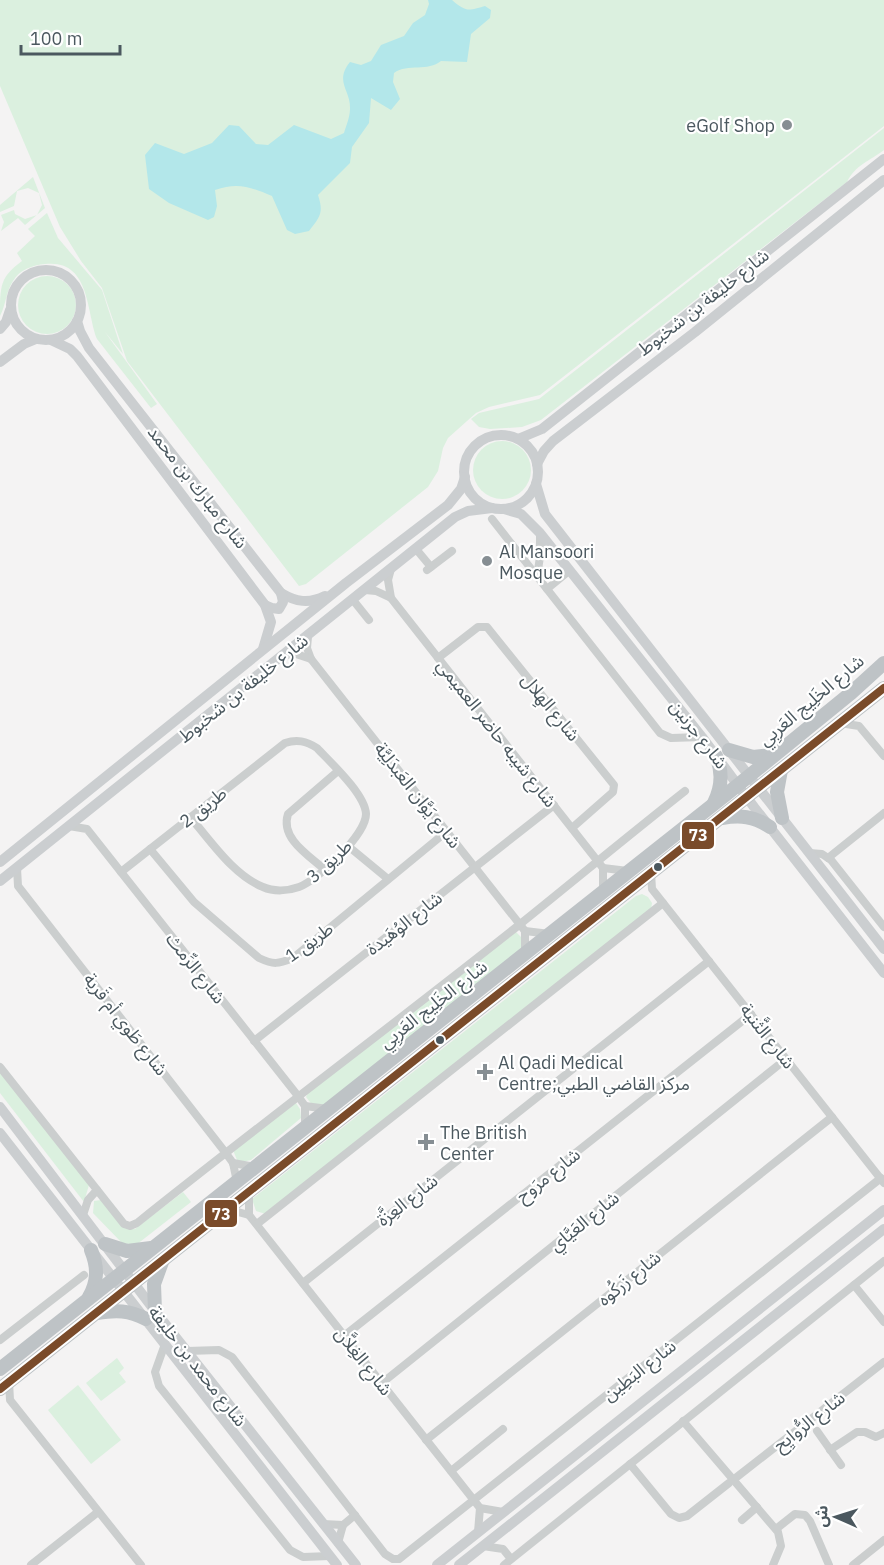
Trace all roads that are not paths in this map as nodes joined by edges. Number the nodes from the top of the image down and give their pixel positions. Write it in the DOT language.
graph roads {
  1 [pos="884,159"];
  2 [pos="884,180"];
  3 [pos="10,310"];
  4 [pos="77,321"];
  5 [pos="0,329"];
  6 [pos="36,339"];
  7 [pos="51,340"];
  8 [pos="0,362"];
  9 [pos="518,439"];
  10 [pos="537,464"];
  11 [pos="465,477"];
  12 [pos="536,484"];
  13 [pos="492,508"];
  14 [pos="504,509"];
  15 [pos="492,519"];
  16 [pos="540,533"];
  17 [pos="416,549"];
  18 [pos="452,551"];
  19 [pos="540,557"];
  20 [pos="526,563"];
  21 [pos="391,569"];
  22 [pos="569,571"];
  23 [pos="537,576"];
  24 [pos="346,583"];
  25 [pos="547,589"];
  26 [pos="365,590"];
  27 [pos="281,593"];
  28 [pos="391,598"];
  29 [pos="353,600"];
  30 [pos="265,605"];
  31 [pos="369,620"];
  32 [pos="308,636"];
  33 [pos="261,651"];
  34 [pos="284,655"];
  35 [pos="438,658"];
  36 [pos="311,659"];
  37 [pos="884,663"];
  38 [pos="884,687"];
  39 [pos="837,724"];
  40 [pos="702,737"];
  41 [pos="884,738"];
  42 [pos="285,742"];
  43 [pos="875,745"];
  44 [pos="723,753"];
  45 [pos="775,755"];
  46 [pos="884,756"];
  47 [pos="781,770"];
  48 [pos="338,771"];
  49 [pos="744,780"];
  50 [pos="685,791"];
  51 [pos="753,793"];
  52 [pos="713,804"];
  53 [pos="554,805"];
  54 [pos="87,812"];
  55 [pos="884,813"];
  56 [pos="190,818"];
  57 [pos="720,819"];
  58 [pos="776,822"];
  59 [pos="69,826"];
  60 [pos="572,828"];
  61 [pos="87,829"];
  62 [pos="447,832"];
  63 [pos="348,846"];
  64 [pos="150,849"];
  65 [pos="809,853"];
  66 [pos="828,858"];
  67 [pos="597,860"];
  68 [pos="0,862"];
  69 [pos="17,868"];
  70 [pos="475,868"];
  71 [pos="603,868"];
  72 [pos="324,869"];
  73 [pos="629,871"];
  74 [pos="121,872"];
  75 [pos="651,873"];
  76 [pos="388,879"];
  77 [pos="0,881"];
  78 [pos="18,885"];
  79 [pos="634,886"];
  80 [pos="652,889"];
  81 [pos="603,892"];
  82 [pos="663,903"];
  83 [pos="884,927"];
  84 [pos="522,928"];
  85 [pos="550,934"];
  86 [pos="884,949"];
  87 [pos="525,953"];
  88 [pos="709,961"];
  89 [pos="884,973"];
  90 [pos="751,1014"];
  91 [pos="254,1041"];
  92 [pos="786,1059"];
  93 [pos="0,1067"];
  94 [pos="298,1096"];
  95 [pos="305,1106"];
  96 [pos="0,1107"];
  97 [pos="329,1109"];
  98 [pos="832,1117"];
  99 [pos="305,1128"];
  100 [pos="0,1133"];
  101 [pos="225,1152"];
  102 [pos="233,1163"];
  103 [pos="255,1167"];
  104 [pos="882,1180"];
  105 [pos="237,1182"];
  106 [pos="97,1190"];
  107 [pos="249,1192"];
  108 [pos="227,1209"];
  109 [pos="884,1210"];
  110 [pos="83,1215"];
  111 [pos="249,1215"];
  112 [pos="256,1224"];
  113 [pos="884,1229"];
  114 [pos="105,1244"];
  115 [pos="155,1246"];
  116 [pos="91,1250"];
  117 [pos="884,1261"];
  118 [pos="162,1262"];
  119 [pos="84,1275"];
  120 [pos="119,1275"];
  121 [pos="303,1283"];
  122 [pos="854,1285"];
  123 [pos="128,1287"];
  124 [pos="88,1299"];
  125 [pos="95,1313"];
  126 [pos="151,1316"];
  127 [pos="884,1322"];
  128 [pos="345,1336"];
  129 [pos="0,1340"];
  130 [pos="165,1344"];
  131 [pos="187,1351"];
  132 [pos="884,1362"];
  133 [pos="0,1369"];
  134 [pos="382,1383"];
  135 [pos="4,1385"];
  136 [pos="0,1396"];
  137 [pos="10,1400"];
  138 [pos="683,1421"];
  139 [pos="503,1429"];
  140 [pos="817,1431"];
  141 [pos="884,1433"];
  142 [pos="426,1440"];
  143 [pos="830,1450"];
  144 [pos="630,1464"];
  145 [pos="841,1465"];
  146 [pos="451,1471"];
  147 [pos="731,1481"];
  148 [pos="474,1501"];
  149 [pos="757,1507"];
  150 [pos="480,1508"];
  151 [pos="98,1512"];
  152 [pos="503,1512"];
  153 [pos="355,1515"];
  154 [pos="742,1520"];
  155 [pos="323,1524"];
  156 [pos="343,1524"];
  157 [pos="776,1529"];
  158 [pos="503,1530"];
  159 [pos="478,1532"];
  160 [pos="884,1540"];
  161 [pos="338,1543"];
  162 [pos="483,1546"];
  163 [pos="503,1549"];
  164 [pos="511,1559"];
  165 [pos="334,1560"];
  166 [pos="31,1565"];
  167 [pos="141,1565"];
  168 [pos="356,1565"];
  169 [pos="437,1565"];
  170 [pos="459,1565"];
  171 [pos="504,1565"];
  172 [pos="773,1565"];
  173 [pos="829,1565"];
  174 [pos="853,1565"];
  1 -- 9 [label="main road, شارع خليفة بن شخبوط"];
  2 -- 10 [label="main road, شارع خليفة بن شخبوط"];
  3 -- 4 [label="main road"];
  3 -- 5 [label="main road"];
  3 -- 6 [label="main road"];
  4 -- 7 [label="main road"];
  4 -- 27 [label="main road, شارع مبارك بن محمد"];
  6 -- 7 [label="main road"];
  6 -- 8 [label="main road"];
  7 -- 30 [label="main road, شارع مبارك بن محمد"];
  9 -- 10 [label="main road"];
  9 -- 11 [label="main road"];
  10 -- 12 [label="main road"];
  11 -- 13 [label="main road"];
  11 -- 24 [label="main road, شارع خليفة بن شخبوط"];
  12 -- 14 [label="main road"];
  12 -- 44 [label="main road, شارع جرنين"];
  13 -- 14 [label="main road"];
  13 -- 17 [label="main road, شارع خليفة بن شخبوط"];
  14 -- 16 [label="main road, شارع جرنين"];
  15 -- 20 [label="street"];
  16 -- 19 [label="street"];
  16 -- 22 [label="main road, شارع جرنين"];
  17 -- 18 [label="street"];
  17 -- 21 [label="main road, شارع خليفة بن شخبوط"];
  19 -- 20 [label="street"];
  19 -- 23 [label="street"];
  20 -- 23 [label="street"];
  21 -- 26 [label="main road, شارع خليفة بن شخبوط"];
  21 -- 28 [label="street"];
  22 -- 25 [label="street"];
  22 -- 40 [label="main road, شارع جرنين"];
  23 -- 25 [label="street"];
  24 -- 27 [label="main road"];
  24 -- 33 [label="main road, شارع خليفة بن شخبوط"];
  25 -- 40 [label="street"];
  26 -- 28 [label="street"];
  26 -- 29 [label="main road, شارع خليفة بن شخبوط"];
  27 -- 30 [label="main road"];
  28 -- 35 [label="street, شارع شيبه حاضر العميمي"];
  29 -- 31 [label="street"];
  29 -- 32 [label="main road, شارع خليفة بن شخبوط"];
  30 -- 33 [label="main road"];
  32 -- 34 [label="main road, شارع خليفة بن شخبوط"];
  32 -- 36 [label="street"];
  33 -- 68 [label="main road, شارع خليفة بن شخبوط"];
  34 -- 36 [label="street"];
  34 -- 54 [label="main road, شارع خليفة بن شخبوط"];
  35 -- 53 [label="street, شارع شيبه حاضر العميمي"];
  35 -- 60 [label="street, شارع الهِلال"];
  36 -- 62 [label="street, شارع يَوَّان العَبدَلِيَّة"];
  37 -- 45 [label="highway, شارع الخَلِيج العَربِي"];
  38 -- 39 [label="highway, شارع الخَلِيج العَربِي"];
  39 -- 43 [label="street"];
  39 -- 47 [label="highway, شارع الخَلِيج العَربِي"];
  40 -- 44 [label="main road, شارع جرنين"];
  41 -- 43 [label="street"];
  42 -- 48 [label="street, طريق 3"];
  42 -- 56 [label="street, طريق 2"];
  43 -- 46 [label="street"];
  44 -- 45 [label="highway"];
  44 -- 49 [label="main road, شارع جرنين"];
  44 -- 52 [label="highway"];
  45 -- 49 [label="highway, شارع الخَلِيج العَربِي"];
  47 -- 51 [label="highway, شارع الخَلِيج العَربِي"];
  47 -- 58 [label="highway"];
  48 -- 63 [label="street, طريق 3"];
  48 -- 72 [label="street"];
  49 -- 51 [label="main road, شارع جرنين"];
  49 -- 52 [label="highway, شارع الخَلِيج العَربِي"];
  50 -- 67 [label="street"];
  51 -- 57 [label="highway, شارع الخَلِيج العَربِي"];
  51 -- 58 [label="main road, شارع جرنين"];
  52 -- 73 [label="highway, شارع الخَلِيج العَربِي"];
  53 -- 60 [label="street, شارع شيبه حاضر العميمي"];
  53 -- 70 [label="street, شارع الوُهَيدة"];
  54 -- 59 [label="main road, شارع خليفة بن شخبوط"];
  54 -- 61 [label="street"];
  55 -- 66 [label="street"];
  56 -- 64 [label="street, طريق 2"];
  56 -- 72 [label="street, طريق 3"];
  57 -- 58 [label="highway"];
  57 -- 75 [label="highway, شارع الخَلِيج العَربِي"];
  58 -- 65 [label="main road, شارع جرنين"];
  58 -- 89 [label="main road, شارع جرنين"];
  59 -- 61 [label="street"];
  59 -- 69 [label="main road, شارع خليفة بن شخبوط"];
  60 -- 67 [label="street, شارع شيبه حاضر العميمي"];
  61 -- 74 [label="street, شارع الرِّمث"];
  62 -- 70 [label="street, شارع يَوَّان العَبدَلِيَّة"];
  62 -- 76 [label="street, طريق 1"];
  63 -- 72 [label="street, طريق 3"];
  63 -- 76 [label="street"];
  64 -- 74 [label="street, طريق 2"];
  64 -- 76 [label="street, طريق 1"];
  65 -- 66 [label="street"];
  65 -- 86 [label="main road, شارع جرنين"];
  66 -- 83 [label="street"];
  67 -- 71 [label="street, شارع شيبه حاضر العميمي"];
  67 -- 84 [label="street"];
  69 -- 77 [label="main road, شارع خليفة بن شخبوط"];
  69 -- 78 [label="street"];
  70 -- 84 [label="street, شارع يَوَّان العَبدَلِيَّة"];
  70 -- 91 [label="street, شارع الوُهَيدة"];
  71 -- 73 [label="street"];
  71 -- 81 [label="street"];
  73 -- 81 [label="highway, شارع الخَلِيج العَربِي"];
  74 -- 91 [label="street, شارع الرِّمث"];
  75 -- 79 [label="highway, شارع الخَلِيج العَربِي"];
  75 -- 80 [label="street"];
  77 -- 78 [label="street"];
  78 -- 101 [label="street, شارع طَوي أم قَرية"];
  79 -- 80 [label="street"];
  79 -- 107 [label="highway, شارع الخَلِيج العَربِي"];
  80 -- 82 [label="street, شارع الثَّنية"];
  81 -- 85 [label="highway, شارع الخَلِيج العَربِي"];
  82 -- 88 [label="street, شارع الثَّنية"];
  82 -- 112 [label="street"];
  84 -- 85 [label="street"];
  84 -- 87 [label="street"];
  84 -- 94 [label="street"];
  85 -- 87 [label="highway, شارع الخَلِيج العَربِي"];
  87 -- 97 [label="highway, شارع الخَلِيج العَربِي"];
  88 -- 90 [label="street, شارع الثَّنية"];
  88 -- 121 [label="street, شارع العِزَّة"];
  90 -- 92 [label="street, شارع الثَّنية"];
  90 -- 128 [label="street, شارع مرَوح"];
  91 -- 94 [label="street, شارع الرِّمث"];
  92 -- 98 [label="street, شارع الثَّنية"];
  92 -- 134 [label="street, شارع العَيَّاي"];
  93 -- 106 [label="street"];
  94 -- 95 [label="street, شارع الرِّمث"];
  94 -- 101 [label="street"];
  95 -- 97 [label="street"];
  95 -- 99 [label="street"];
  96 -- 110 [label="main road, شارع محمد بن خليفة"];
  97 -- 99 [label="highway, شارع الخَلِيج العَربِي"];
  98 -- 104 [label="street, شارع الثَّنية"];
  98 -- 142 [label="street, شارع زَركُوه"];
  99 -- 103 [label="highway, شارع الخَلِيج العَربِي"];
  100 -- 116 [label="main road, شارع محمد بن خليفة"];
  101 -- 102 [label="street, شارع طَوي أم قَرية"];
  101 -- 106 [label="street"];
  102 -- 103 [label="street"];
  102 -- 105 [label="street, شارع طَوي أم قَرية"];
  103 -- 105 [label="highway, شارع الخَلِيج العَربِي"];
  104 -- 148 [label="street, شارع البَطِين"];
  105 -- 115 [label="highway, شارع الخَلِيج العَربِي"];
  106 -- 110 [label="street"];
  107 -- 108 [label="highway, شارع الخَلِيج العَربِي"];
  107 -- 111 [label="street"];
  108 -- 111 [label="street"];
  108 -- 118 [label="highway, شارع الخَلِيج العَربِي"];
  109 -- 152 [label="main road, شارع البَطِين"];
  110 -- 114 [label="main road, شارع محمد بن خليفة"];
  111 -- 112 [label="street, شارع الغِلاَّن"];
  112 -- 121 [label="street, شارع الغِلاَّن"];
  113 -- 158 [label="main road"];
  114 -- 115 [label="highway"];
  114 -- 120 [label="main road, شارع محمد بن خليفة"];
  115 -- 120 [label="highway, شارع الخَلِيج العَربِي"];
  116 -- 120 [label="main road, شارع محمد بن خليفة"];
  116 -- 124 [label="highway"];
  117 -- 122 [label="street"];
  118 -- 123 [label="highway, شارع الخَلِيج العَربِي"];
  118 -- 126 [label="highway"];
  119 -- 129 [label="street"];
  120 -- 123 [label="main road, شارع محمد بن خليفة"];
  120 -- 124 [label="highway, شارع الخَلِيج العَربِي"];
  121 -- 128 [label="street, شارع الغِلاَّن"];
  122 -- 127 [label="street"];
  122 -- 138 [label="street"];
  123 -- 125 [label="highway, شارع الخَلِيج العَربِي"];
  123 -- 126 [label="main road, شارع محمد بن خليفة"];
  124 -- 133 [label="highway, شارع الخَلِيج العَربِي"];
  125 -- 126 [label="highway"];
  125 -- 135 [label="highway, شارع الخَلِيج العَربِي"];
  126 -- 130 [label="main road, شارع محمد بن خليفة"];
  126 -- 131 [label="main road, شارع محمد بن خليفة"];
  128 -- 134 [label="street, شارع الغِلاَّن"];
  130 -- 165 [label="main road, شارع محمد بن خليفة"];
  130 -- 165 [label="street"];
  131 -- 153 [label="street"];
  131 -- 155 [label="main road, شارع محمد بن خليفة"];
  132 -- 147 [label="street, شارع الرُّوايِح"];
  134 -- 142 [label="street, شارع الغِلاَّن"];
  135 -- 137 [label="street"];
  136 -- 137 [label="street"];
  137 -- 151 [label="street"];
  138 -- 144 [label="street"];
  138 -- 147 [label="street"];
  139 -- 146 [label="street"];
  140 -- 143 [label="street"];
  141 -- 143 [label="street"];
  142 -- 146 [label="street, شارع الغِلاَّن"];
  143 -- 145 [label="street"];
  144 -- 147 [label="street, شارع الرُّوايِح"];
  144 -- 164 [label="street"];
  146 -- 148 [label="street, شارع الغِلاَّن"];
  147 -- 149 [label="street"];
  148 -- 150 [label="street, شارع الغِلاَّن"];
  148 -- 153 [label="street, شارع البَطِين"];
  149 -- 154 [label="street"];
  149 -- 157 [label="street"];
  150 -- 152 [label="street"];
  150 -- 159 [label="street"];
  151 -- 166 [label="street"];
  151 -- 167 [label="street"];
  152 -- 159 [label="main road, شارع البَطِين"];
  153 -- 156 [label="street"];
  155 -- 156 [label="street"];
  155 -- 161 [label="main road, شارع محمد بن خليفة"];
  156 -- 161 [label="street"];
  157 -- 172 [label="street"];
  157 -- 173 [label="street"];
  158 -- 162 [label="main road"];
  158 -- 163 [label="street"];
  159 -- 169 [label="main road, شارع البَطِين"];
  160 -- 174 [label="street"];
  161 -- 168 [label="main road, شارع محمد بن خليفة"];
  162 -- 163 [label="street"];
  162 -- 170 [label="main road"];
  163 -- 164 [label="street"];
  164 -- 171 [label="street"];
}
